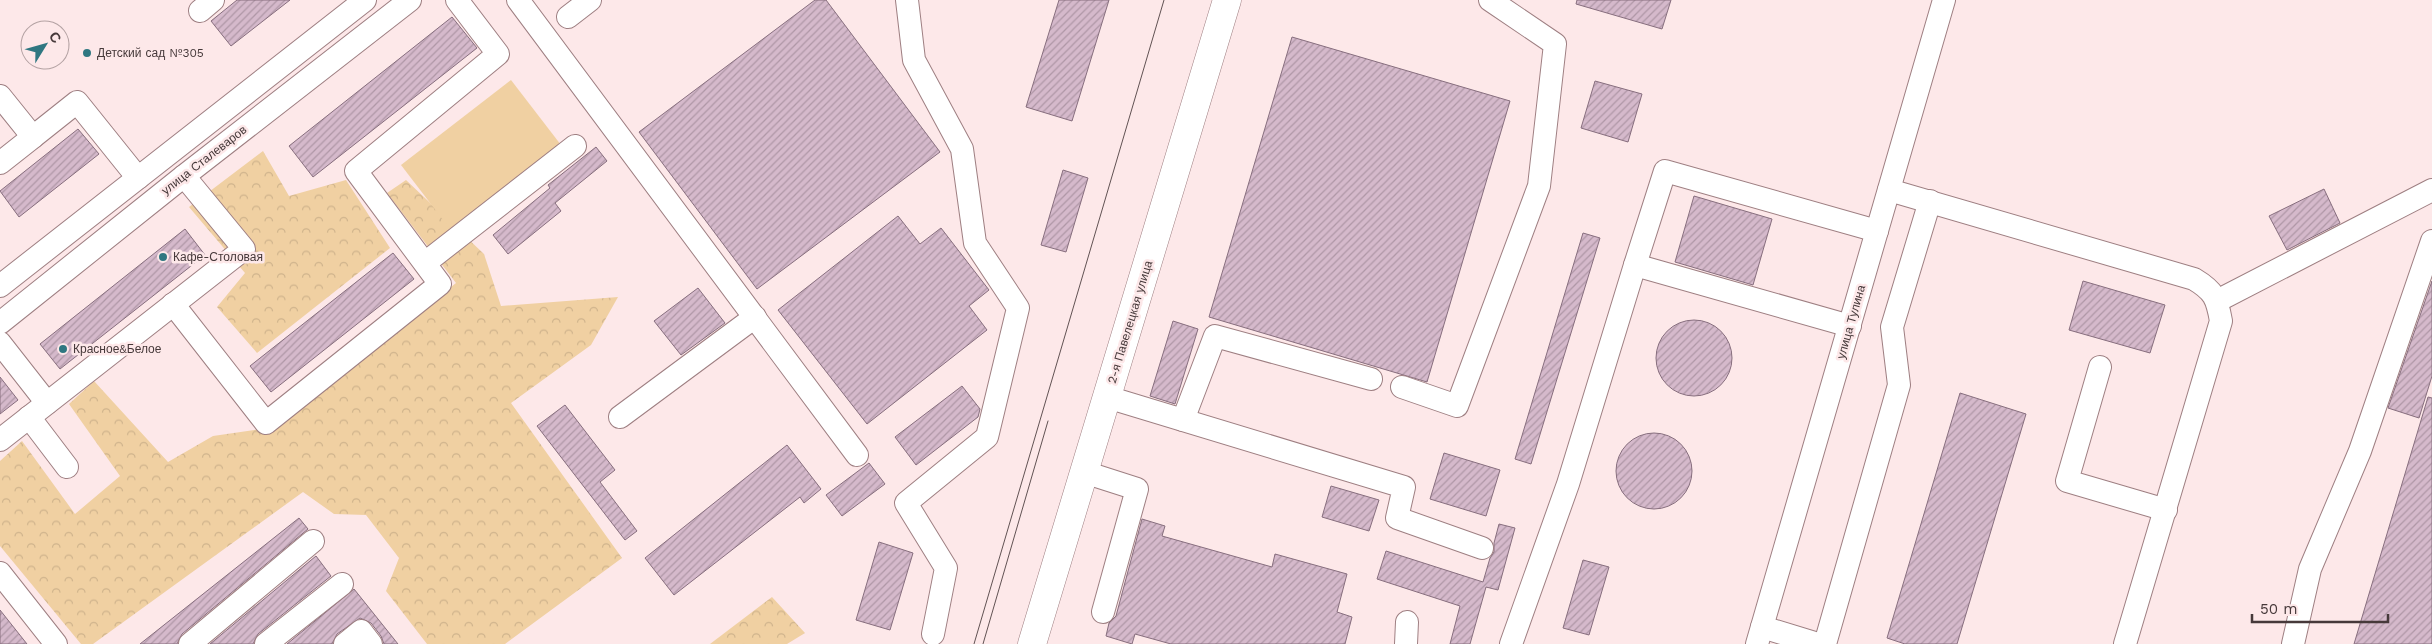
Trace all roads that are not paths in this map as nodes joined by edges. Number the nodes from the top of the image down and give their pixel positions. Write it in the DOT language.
graph roads {
  1 [pos="410,0"];
  2 [pos="457,0"];
  3 [pos="518,0"];
  4 [pos="590,0"];
  5 [pos="907,0"];
  6 [pos="1228,0"];
  7 [pos="1490,0"];
  8 [pos="1944,0"];
  9 [pos="349,5"];
  10 [pos="568,17"];
  11 [pos="0,96"];
  12 [pos="33,137"];
  13 [pos="575,146"];
  14 [pos="0,163"];
  15 [pos="184,176"];
  16 [pos="138,178"];
  17 [pos="1889,190"];
  18 [pos="2432,190"];
  19 [pos="1930,201"];
  20 [pos="1877,232"];
  21 [pos="2432,242"];
  22 [pos="425,263"];
  23 [pos="1634,265"];
  24 [pos="0,286"];
  25 [pos="2217,301"];
  26 [pos="173,304"];
  27 [pos="755,316"];
  28 [pos="0,322"];
  29 [pos="1850,326"];
  30 [pos="0,343"];
  31 [pos="2100,367"];
  32 [pos="1371,379"];
  33 [pos="1402,387"];
  34 [pos="1107,397"];
  35 [pos="47,403"];
  36 [pos="28,417"];
  37 [pos="620,417"];
  38 [pos="1183,420"];
  39 [pos="0,440"];
  40 [pos="857,455"];
  41 [pos="67,467"];
  42 [pos="1084,472"];
  43 [pos="2166,510"];
  44 [pos="313,541"];
  45 [pos="1482,548"];
  46 [pos="0,574"];
  47 [pos="342,584"];
  48 [pos="1103,612"];
  49 [pos="933,634"];
  50 [pos="1759,636"];
  51 [pos="56,644"];
  52 [pos="190,644"];
  53 [pos="266,644"];
  54 [pos="346,644"];
  55 [pos="371,644"];
  56 [pos="1032,644"];
  57 [pos="1511,644"];
  58 [pos="1818,644"];
  59 [pos="1825,644"];
  60 [pos="2125,644"];
  61 [pos="2294,644"];
  1 -- 15 [label="street, улица Сталеваров"];
  2 -- 22 [label="street"];
  3 -- 27 [label="street"];
  4 -- 10 [label="street"];
  5 -- 49 [label="street"];
  6 -- 34 [label="main road, 2-я Павелецкая улица"];
  7 -- 33 [label="street"];
  8 -- 17 [label="street, улица Тулина"];
  9 -- 16 [label="street"];
  11 -- 12 [label="street"];
  12 -- 14 [label="street"];
  12 -- 16 [label="street"];
  13 -- 22 [label="street"];
  15 -- 26 [label="street"];
  15 -- 28 [label="street, улица Сталеваров"];
  16 -- 24 [label="street"];
  17 -- 19 [label="street"];
  17 -- 20 [label="street, улица Тулина"];
  18 -- 25 [label="street"];
  19 -- 25 [label="street"];
  19 -- 59 [label="street"];
  20 -- 23 [label="street"];
  20 -- 29 [label="street, улица Тулина"];
  21 -- 61 [label="street"];
  22 -- 26 [label="street"];
  23 -- 29 [label="street"];
  23 -- 57 [label="street"];
  25 -- 43 [label="street"];
  26 -- 35 [label="street"];
  27 -- 37 [label="street"];
  27 -- 40 [label="street"];
  29 -- 50 [label="street, улица Тулина"];
  30 -- 35 [label="street"];
  31 -- 43 [label="street"];
  32 -- 38 [label="street"];
  34 -- 38 [label="street"];
  34 -- 42 [label="main road, 2-я Павелецкая улица"];
  35 -- 36 [label="street"];
  36 -- 39 [label="street"];
  36 -- 41 [label="street"];
  38 -- 45 [label="street"];
  42 -- 48 [label="street"];
  42 -- 56 [label="main road, 2-я Павелецкая улица"];
  43 -- 60 [label="street"];
  44 -- 52 [label="street"];
  46 -- 51 [label="street"];
  47 -- 53 [label="street"];
  50 -- 58 [label="street"];
  54 -- 55 [label="street"];
}
